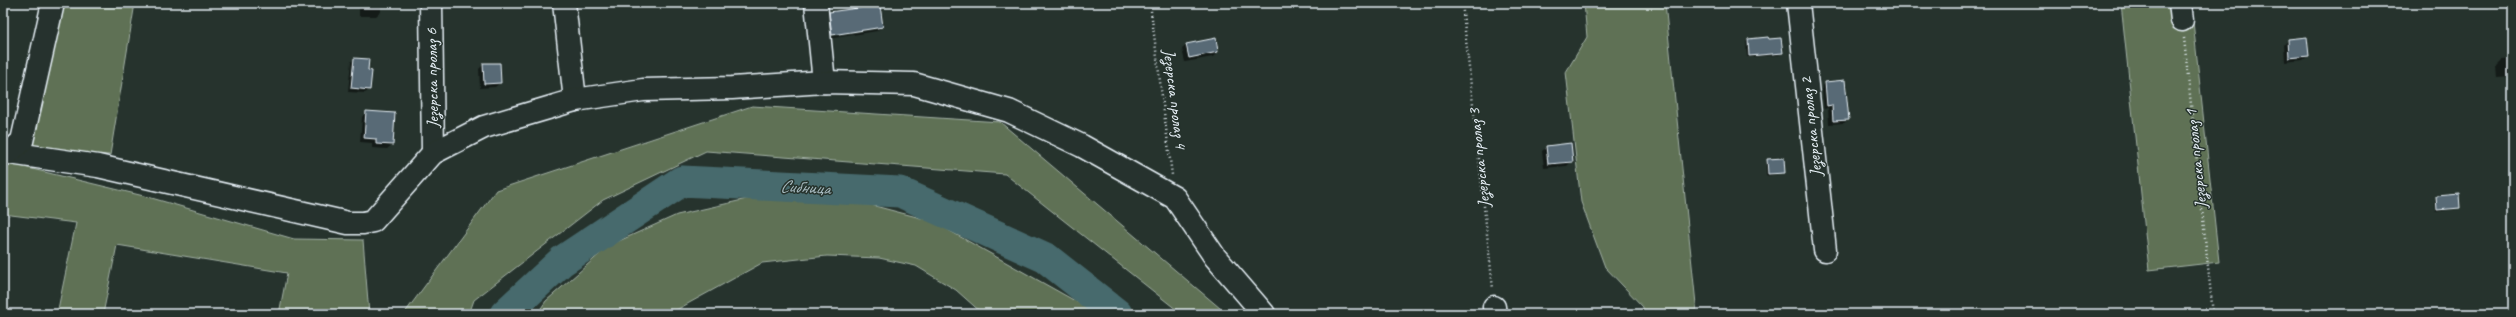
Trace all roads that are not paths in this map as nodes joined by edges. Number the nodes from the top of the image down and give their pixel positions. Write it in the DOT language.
graph roads {
  1 [pos="53,3"];
  2 [pos="431,3"];
  3 [pos="564,3"];
  4 [pos="816,3"];
  5 [pos="1798,3"];
  6 [pos="824,82"];
  7 [pos="574,100"];
  8 [pos="433,152"];
  9 [pos="6,153"];
  10 [pos="1825,250"];
  11 [pos="1264,314"];
  1 -- 9 [label="street"];
  2 -- 8 [label="street, Језерска пролаз 6"];
  3 -- 7 [label="street"];
  4 -- 6 [label="street"];
  5 -- 10 [label="street, Језерска пролаз 2"];
  6 -- 7 [label="street"];
  6 -- 11 [label="street"];
  7 -- 8 [label="street"];
  8 -- 9 [label="street"];
}
